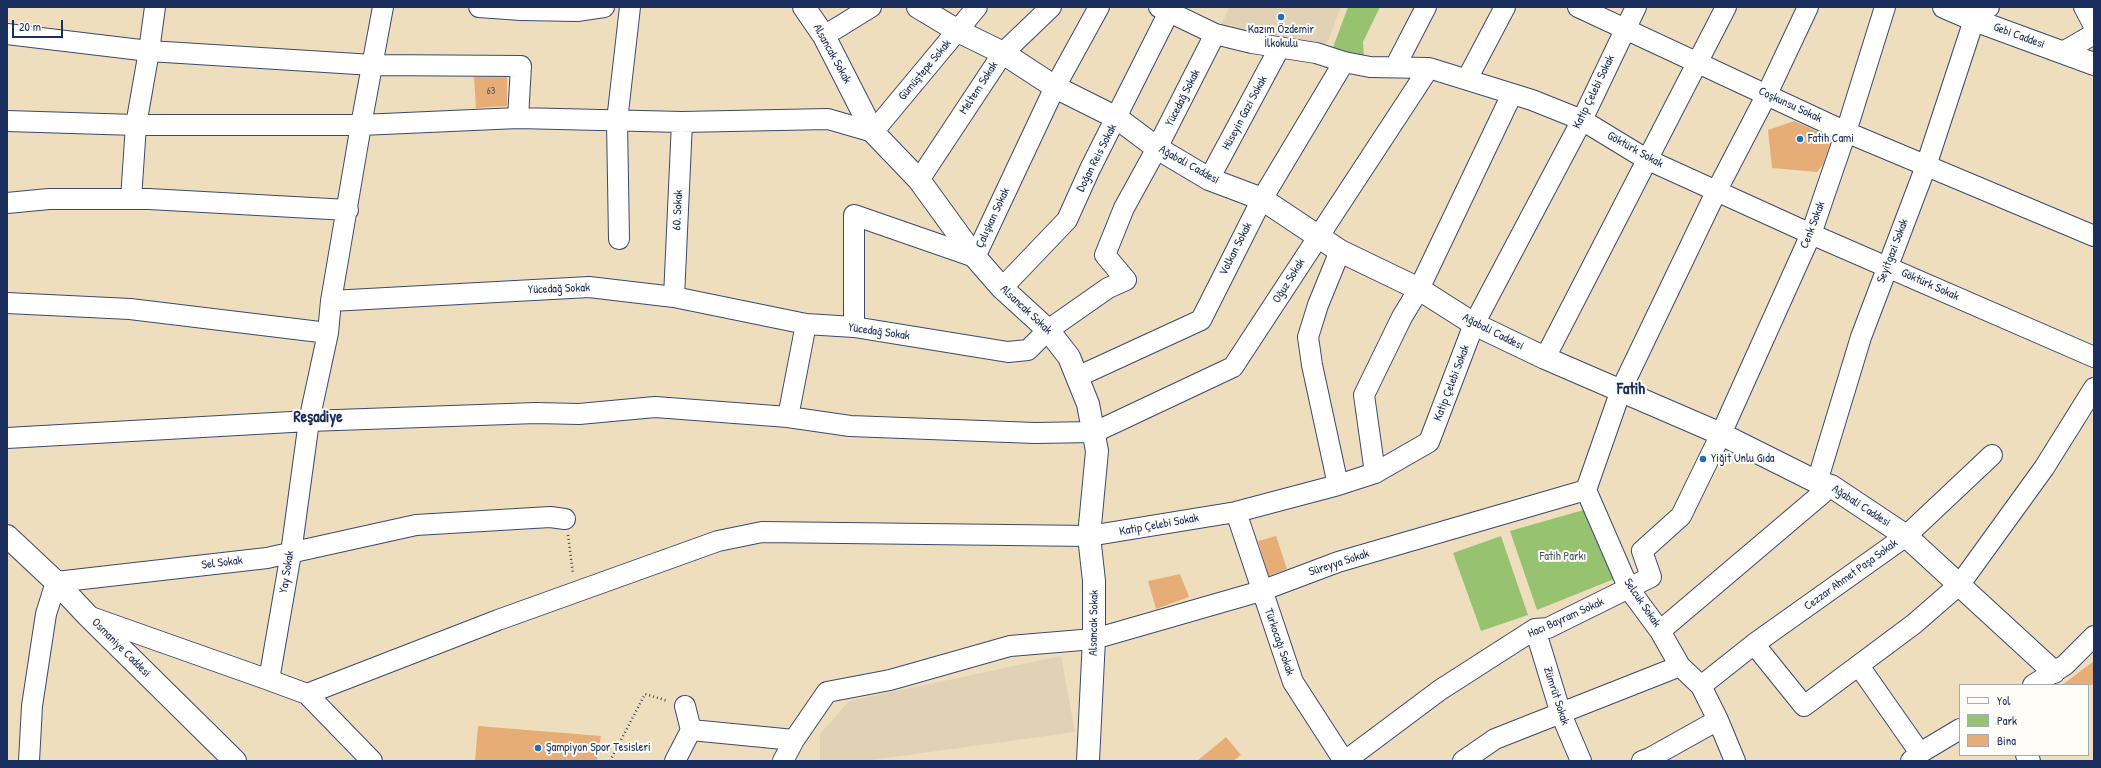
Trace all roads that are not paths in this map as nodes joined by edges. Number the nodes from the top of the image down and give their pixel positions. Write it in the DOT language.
graph roads {
  1 [pos="155,7"];
  2 [pos="383,7"];
  3 [pos="479,7"];
  4 [pos="604,7"];
  5 [pos="630,7"];
  6 [pos="804,7"];
  7 [pos="871,7"];
  8 [pos="918,7"];
  9 [pos="977,7"];
  10 [pos="1051,7"];
  11 [pos="1099,7"];
  12 [pos="1426,7"];
  13 [pos="1504,7"];
  14 [pos="1578,7"];
  15 [pos="1636,7"];
  16 [pos="1726,7"];
  17 [pos="1808,7"];
  18 [pos="1885,7"];
  19 [pos="1944,7"];
  20 [pos="2084,7"];
  21 [pos="1164,10"];
  22 [pos="1981,14"];
  23 [pos="2094,26"];
  24 [pos="1624,30"];
  25 [pos="958,31"];
  26 [pos="7,34"];
  27 [pos="1215,34"];
  28 [pos="2094,34"];
  29 [pos="824,36"];
  30 [pos="1280,47"];
  31 [pos="149,51"];
  32 [pos="2063,52"];
  33 [pos="1003,53"];
  34 [pos="1344,62"];
  35 [pos="1698,63"];
  36 [pos="2094,64"];
  37 [pos="373,65"];
  38 [pos="1395,68"];
  39 [pos="1429,68"];
  40 [pos="1467,79"];
  41 [pos="1055,87"];
  42 [pos="1512,94"];
  43 [pos="1768,94"];
  44 [pos="518,118"];
  45 [pos="1117,118"];
  46 [pos="1582,120"];
  47 [pos="7,121"];
  48 [pos="617,121"];
  49 [pos="682,122"];
  50 [pos="136,125"];
  51 [pos="361,125"];
  52 [pos="872,132"];
  53 [pos="1846,132"];
  54 [pos="1157,148"];
  55 [pos="1646,159"];
  56 [pos="1926,166"];
  57 [pos="1209,179"];
  58 [pos="919,180"];
  59 [pos="1717,190"];
  60 [pos="131,199"];
  61 [pos="1262,199"];
  62 [pos="7,203"];
  63 [pos="348,210"];
  64 [pos="1811,234"];
  65 [pos="1318,235"];
  66 [pos="2094,236"];
  67 [pos="619,239"];
  68 [pos="1340,250"];
  69 [pos="974,257"];
  70 [pos="1887,266"];
  71 [pos="1002,288"];
  72 [pos="1419,289"];
  73 [pos="674,297"];
  74 [pos="331,301"];
  75 [pos="7,303"];
  76 [pos="806,324"];
  77 [pos="1474,324"];
  78 [pos="854,327"];
  79 [pos="1048,330"];
  80 [pos="328,333"];
  81 [pos="2094,357"];
  82 [pos="1545,358"];
  83 [pos="1077,377"];
  84 [pos="2094,388"];
  85 [pos="1621,390"];
  86 [pos="788,417"];
  87 [pos="309,421"];
  88 [pos="1095,432"];
  89 [pos="1721,434"];
  90 [pos="7,438"];
  91 [pos="1992,455"];
  92 [pos="1375,473"];
  93 [pos="1824,484"];
  94 [pos="1338,485"];
  95 [pos="1586,490"];
  96 [pos="1236,512"];
  97 [pos="565,519"];
  98 [pos="1089,536"];
  99 [pos="1906,536"];
  100 [pos="8,539"];
  101 [pos="291,553"];
  102 [pos="56,582"];
  103 [pos="1960,584"];
  104 [pos="1629,589"];
  105 [pos="1262,591"];
  106 [pos="88,616"];
  107 [pos="1536,630"];
  108 [pos="1660,631"];
  109 [pos="1094,639"];
  110 [pos="1754,644"];
  111 [pos="2091,647"];
  112 [pos="1680,666"];
  113 [pos="1859,666"];
  114 [pos="2054,672"];
  115 [pos="269,680"];
  116 [pos="2035,684"];
  117 [pos="1701,686"];
  118 [pos="307,694"];
  119 [pos="685,706"];
  120 [pos="1561,714"];
  121 [pos="1718,720"];
  122 [pos="691,730"];
  123 [pos="1959,730"];
  124 [pos="794,740"];
  125 [pos="1915,757"];
  126 [pos="29,761"];
  127 [pos="235,761"];
  128 [pos="372,761"];
  129 [pos="675,761"];
  130 [pos="783,761"];
  131 [pos="1088,761"];
  132 [pos="1344,761"];
  133 [pos="1463,761"];
  134 [pos="1581,761"];
  135 [pos="1642,761"];
  136 [pos="1735,761"];
  1 -- 31 [label="street"];
  2 -- 37 [label="street, Yay Sokak"];
  3 -- 4 [label="street"];
  5 -- 48 [label="street"];
  6 -- 29 [label="street, Alsancak Sokak"];
  7 -- 29 [label="street"];
  8 -- 25 [label="street, Ağabali Caddesi"];
  9 -- 25 [label="street, Gümüştepe Sokak"];
  10 -- 33 [label="street, Meltem Sokak"];
  11 -- 41 [label="street, Çalışkan Sokak"];
  12 -- 38 [label="street"];
  13 -- 40 [label="street"];
  14 -- 24 [label="street, Coşkunsu Sokak"];
  15 -- 24 [label="street, Katip Çelebi Sokak"];
  16 -- 35 [label="street"];
  17 -- 43 [label="street"];
  18 -- 53 [label="street, Cenk Sokak"];
  19 -- 22 [label="street, Gebi Caddesi"];
  20 -- 23 [label="street"];
  21 -- 27 [label="street, Göktürk Sokak"];
  21 -- 45 [label="street, Doğan Reis Sokak"];
  22 -- 32 [label="street, Gebi Caddesi"];
  22 -- 56 [label="street, Seyitgazi Sokak"];
  24 -- 35 [label="street, Coşkunsu Sokak"];
  24 -- 46 [label="street, Katip Çelebi Sokak"];
  25 -- 33 [label="street, Ağabali Caddesi"];
  25 -- 52 [label="street, Gümüştepe Sokak"];
  26 -- 31 [label="street"];
  27 -- 30 [label="street, Göktürk Sokak"];
  27 -- 54 [label="street, Yücedağ Sokak"];
  28 -- 32 [label="street"];
  29 -- 52 [label="street, Alsancak Sokak"];
  30 -- 34 [label="street, Göktürk Sokak"];
  30 -- 57 [label="street, Hüseyin Gazi Sokak"];
  31 -- 37 [label="street"];
  31 -- 50 [label="street"];
  32 -- 36 [label="street, Gebi Caddesi"];
  33 -- 41 [label="street, Ağabali Caddesi"];
  33 -- 58 [label="street, Meltem Sokak"];
  34 -- 38 [label="street, Göktürk Sokak"];
  34 -- 61 [label="street, Volkan Sokak"];
  35 -- 43 [label="street, Coşkunsu Sokak"];
  35 -- 55 [label="street"];
  37 -- 44 [label="street"];
  37 -- 51 [label="street, Yay Sokak"];
  38 -- 39 [label="street, Göktürk Sokak"];
  39 -- 40 [label="street, Göktürk Sokak"];
  39 -- 65 [label="street, Oğuz Sokak"];
  40 -- 42 [label="street, Göktürk Sokak"];
  41 -- 45 [label="street, Ağabali Caddesi"];
  41 -- 69 [label="street, Çalışkan Sokak"];
  42 -- 46 [label="street, Göktürk Sokak"];
  42 -- 72 [label="street"];
  43 -- 53 [label="street, Coşkunsu Sokak"];
  43 -- 59 [label="street"];
  44 -- 48 [label="street"];
  44 -- 51 [label="street"];
  45 -- 54 [label="street, Ağabali Caddesi"];
  45 -- 71 [label="street, Doğan Reis Sokak"];
  46 -- 55 [label="street, Göktürk Sokak"];
  46 -- 77 [label="street, Katip Çelebi Sokak"];
  47 -- 50 [label="street"];
  48 -- 49 [label="street"];
  48 -- 67 [label="street"];
  49 -- 52 [label="street"];
  49 -- 73 [label="street, 60. Sokak"];
  50 -- 51 [label="street"];
  50 -- 60 [label="street"];
  51 -- 63 [label="street, Yay Sokak"];
  52 -- 58 [label="street, Alsancak Sokak"];
  53 -- 56 [label="street, Coşkunsu Sokak"];
  53 -- 64 [label="street, Cenk Sokak"];
  54 -- 57 [label="street, Ağabali Caddesi"];
  54 -- 79 [label="street, Yücedağ Sokak"];
  55 -- 59 [label="street, Göktürk Sokak"];
  55 -- 82 [label="street"];
  56 -- 66 [label="street, Coşkunsu Sokak"];
  56 -- 70 [label="street, Seyitgazi Sokak"];
  57 -- 61 [label="street, Ağabali Caddesi"];
  58 -- 69 [label="street, Alsancak Sokak"];
  59 -- 64 [label="street, Göktürk Sokak"];
  59 -- 85 [label="street"];
  60 -- 62 [label="street"];
  60 -- 63 [label="street"];
  61 -- 65 [label="street, Ağabali Caddesi"];
  61 -- 83 [label="street, Volkan Sokak"];
  63 -- 74 [label="street, Yay Sokak"];
  64 -- 70 [label="street, Göktürk Sokak"];
  64 -- 89 [label="street, Cenk Sokak"];
  65 -- 68 [label="street, Ağabali Caddesi"];
  65 -- 88 [label="street, Oğuz Sokak"];
  68 -- 72 [label="street, Ağabali Caddesi"];
  68 -- 94 [label="street"];
  69 -- 71 [label="street, Alsancak Sokak"];
  69 -- 78 [label="street, Çalışkan Sokak"];
  70 -- 81 [label="street, Göktürk Sokak"];
  70 -- 93 [label="street, Seyitgazi Sokak"];
  71 -- 79 [label="street, Alsancak Sokak"];
  72 -- 77 [label="street, Ağabali Caddesi"];
  72 -- 92 [label="street"];
  73 -- 74 [label="street, Yücedağ Sokak"];
  73 -- 76 [label="street, Yücedağ Sokak"];
  74 -- 80 [label="street, Yay Sokak"];
  75 -- 80 [label="street"];
  76 -- 78 [label="street, Yücedağ Sokak"];
  76 -- 86 [label="street"];
  77 -- 82 [label="street, Ağabali Caddesi"];
  77 -- 92 [label="street, Katip Çelebi Sokak"];
  78 -- 79 [label="street, Yücedağ Sokak"];
  79 -- 83 [label="street, Alsancak Sokak"];
  80 -- 87 [label="street, Yay Sokak"];
  82 -- 85 [label="street, Ağabali Caddesi"];
  83 -- 88 [label="street, Alsancak Sokak"];
  84 -- 103 [label="street"];
  85 -- 89 [label="street, Ağabali Caddesi"];
  85 -- 95 [label="street"];
  86 -- 87 [label="street"];
  86 -- 88 [label="street"];
  87 -- 90 [label="street"];
  87 -- 101 [label="street, Yay Sokak"];
  88 -- 98 [label="street, Alsancak Sokak"];
  89 -- 93 [label="street, Ağabali Caddesi"];
  89 -- 104 [label="street, Hacı Bayram Sokak"];
  91 -- 99 [label="street, Cezzar Ahmet Paşa Sokak"];
  92 -- 94 [label="street, Katip Çelebi Sokak"];
  93 -- 99 [label="street, Ağabali Caddesi"];
  93 -- 108 [label="street"];
  94 -- 96 [label="street, Katip Çelebi Sokak"];
  95 -- 104 [label="street, Selcuk Sokak"];
  95 -- 105 [label="street, Süreyya Sokak"];
  96 -- 98 [label="street, Katip Çelebi Sokak"];
  96 -- 105 [label="street, Türkocağı Sokak"];
  97 -- 101 [label="street, Sel Sokak"];
  98 -- 109 [label="street, Alsancak Sokak"];
  98 -- 118 [label="street, Katip Çelebi Sokak"];
  99 -- 103 [label="street, Ağabali Caddesi"];
  99 -- 110 [label="street, Cezzar Ahmet Paşa Sokak"];
  100 -- 102 [label="street, Osmaniye Caddesi"];
  101 -- 102 [label="street, Sel Sokak"];
  101 -- 115 [label="street, Yay Sokak"];
  102 -- 106 [label="street, Osmaniye Caddesi"];
  102 -- 126 [label="street"];
  103 -- 113 [label="street"];
  103 -- 114 [label="street, Ağabali Caddesi"];
  104 -- 107 [label="street, Hacı Bayram Sokak"];
  104 -- 108 [label="street, Selcuk Sokak"];
  105 -- 109 [label="street, Süreyya Sokak"];
  105 -- 132 [label="street, Türkocağı Sokak"];
  106 -- 115 [label="street"];
  106 -- 127 [label="street, Osmaniye Caddesi"];
  107 -- 120 [label="street, Zümrüt Sokak"];
  107 -- 132 [label="street, Hacı Bayram Sokak"];
  108 -- 112 [label="street, Selcuk Sokak"];
  109 -- 124 [label="street, Süreyya Sokak"];
  109 -- 131 [label="street, Alsancak Sokak"];
  110 -- 113 [label="street"];
  110 -- 117 [label="street, Cezzar Ahmet Paşa Sokak"];
  111 -- 114 [label="street"];
  112 -- 117 [label="street, Selcuk Sokak"];
  112 -- 120 [label="street"];
  113 -- 125 [label="street"];
  114 -- 116 [label="street"];
  115 -- 118 [label="street"];
  117 -- 121 [label="street, Selcuk Sokak"];
  118 -- 128 [label="street"];
  119 -- 122 [label="street"];
  120 -- 133 [label="street"];
  120 -- 134 [label="street, Zümrüt Sokak"];
  121 -- 135 [label="street"];
  121 -- 136 [label="street, Selcuk Sokak"];
  122 -- 124 [label="street"];
  122 -- 129 [label="street"];
  123 -- 125 [label="street"];
  124 -- 130 [label="street, Süreyya Sokak"];
}
